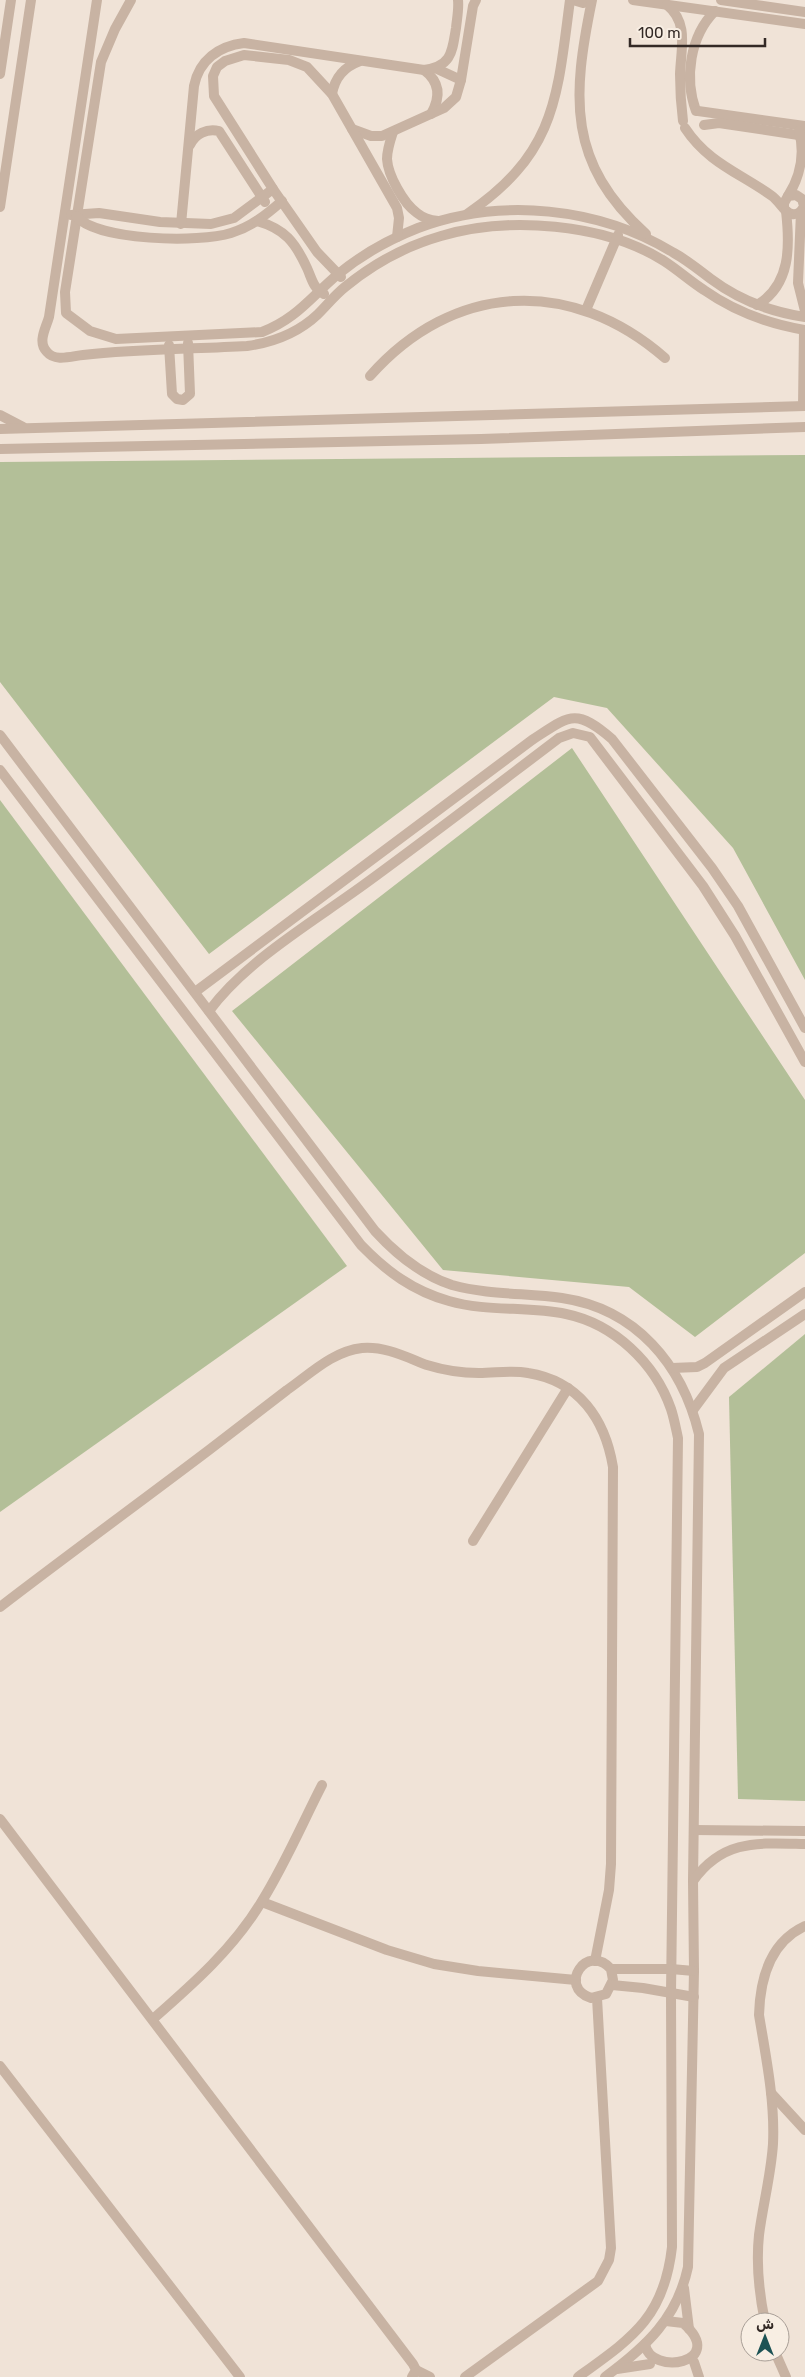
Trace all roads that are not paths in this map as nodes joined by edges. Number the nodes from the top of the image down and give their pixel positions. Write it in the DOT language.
graph roads {
  1 [pos="11,0"];
  2 [pos="31,0"];
  3 [pos="97,0"];
  4 [pos="131,0"];
  5 [pos="458,0"];
  6 [pos="476,0"];
  7 [pos="571,0"];
  8 [pos="592,0"];
  9 [pos="633,0"];
  10 [pos="721,0"];
  11 [pos="667,5"];
  12 [pos="715,11"];
  13 [pos="805,12"];
  14 [pos="805,24"];
  15 [pos="2,45"];
  16 [pos="297,51"];
  17 [pos="361,61"];
  18 [pos="296,62"];
  19 [pos="435,68"];
  20 [pos="424,70"];
  21 [pos="0,74"];
  22 [pos="461,80"];
  23 [pos="332,94"];
  24 [pos="697,111"];
  25 [pos="431,114"];
  26 [pos="684,124"];
  27 [pos="704,125"];
  28 [pos="351,128"];
  29 [pos="802,130"];
  30 [pos="236,132"];
  31 [pos="393,132"];
  32 [pos="76,139"];
  33 [pos="226,139"];
  34 [pos="88,141"];
  35 [pos="188,148"];
  36 [pos="274,190"];
  37 [pos="788,196"];
  38 [pos="262,198"];
  39 [pos="282,201"];
  40 [pos="803,203"];
  41 [pos="0,208"];
  42 [pos="785,209"];
  43 [pos="271,210"];
  44 [pos="65,214"];
  45 [pos="76,216"];
  46 [pos="465,216"];
  47 [pos="257,221"];
  48 [pos="438,221"];
  49 [pos="181,224"];
  50 [pos="622,228"];
  51 [pos="397,237"];
  52 [pos="615,240"];
  53 [pos="654,241"];
  54 [pos="339,273"];
  55 [pos="343,288"];
  56 [pos="320,292"];
  57 [pos="334,297"];
  58 [pos="757,305"];
  59 [pos="586,310"];
  60 [pos="805,311"];
  61 [pos="49,317"];
  62 [pos="69,317"];
  63 [pos="805,317"];
  64 [pos="805,330"];
  65 [pos="187,336"];
  66 [pos="169,337"];
  67 [pos="188,349"];
  68 [pos="169,350"];
  69 [pos="665,358"];
  70 [pos="370,376"];
  71 [pos="804,406"];
  72 [pos="0,415"];
  73 [pos="805,427"];
  74 [pos="0,429"];
  75 [pos="29,429"];
  76 [pos="0,448"];
  77 [pos="0,735"];
  78 [pos="0,770"];
  79 [pos="195,992"];
  80 [pos="209,1011"];
  81 [pos="805,1028"];
  82 [pos="805,1062"];
  83 [pos="805,1292"];
  84 [pos="805,1314"];
  85 [pos="672,1368"];
  86 [pos="568,1388"];
  87 [pos="693,1410"];
  88 [pos="473,1541"];
  89 [pos="0,1607"];
  90 [pos="322,1785"];
  91 [pos="0,1820"];
  92 [pos="694,1830"];
  93 [pos="805,1831"];
  94 [pos="805,1844"];
  95 [pos="693,1881"];
  96 [pos="262,1902"];
  97 [pos="805,1926"];
  98 [pos="595,1960"];
  99 [pos="611,1969"];
  100 [pos="671,1969"];
  101 [pos="694,1971"];
  102 [pos="576,1980"];
  103 [pos="612,1985"];
  104 [pos="671,1992"];
  105 [pos="694,1997"];
  106 [pos="597,1998"];
  107 [pos="153,2019"];
  108 [pos="0,2066"];
  109 [pos="771,2093"];
  110 [pos="805,2130"];
  111 [pos="684,2286"];
  112 [pos="764,2312"];
  113 [pos="666,2321"];
  114 [pos="642,2326"];
  115 [pos="689,2329"];
  116 [pos="654,2335"];
  117 [pos="645,2344"];
  118 [pos="694,2362"];
  119 [pos="779,2362"];
  120 [pos="650,2364"];
  121 [pos="616,2369"];
  122 [pos="662,2373"];
  123 [pos="680,2373"];
  124 [pos="414,2374"];
  125 [pos="240,2377"];
  126 [pos="430,2377"];
  127 [pos="465,2377"];
  128 [pos="578,2377"];
  129 [pos="606,2377"];
  130 [pos="700,2377"];
  131 [pos="786,2377"];
  1 -- 15 [label="street"];
  2 -- 41 [label="street"];
  3 -- 32 [label="street"];
  4 -- 34 [label="street"];
  5 -- 19 [label="street"];
  6 -- 22 [label="street"];
  7 -- 8 [label="street"];
  7 -- 46 [label="street"];
  8 -- 53 [label="street"];
  9 -- 11 [label="street"];
  10 -- 13 [label="street"];
  11 -- 12 [label="street"];
  11 -- 26 [label="street"];
  12 -- 14 [label="street"];
  12 -- 24 [label="street"];
  15 -- 21 [label="street"];
  16 -- 17 [label="street"];
  16 -- 18 [label="street"];
  16 -- 35 [label="street"];
  17 -- 20 [label="street"];
  17 -- 23 [label="street"];
  18 -- 23 [label="street"];
  18 -- 30 [label="street"];
  19 -- 20 [label="street"];
  19 -- 22 [label="street"];
  20 -- 25 [label="street"];
  22 -- 25 [label="street"];
  23 -- 28 [label="street"];
  24 -- 26 [label="street"];
  24 -- 27 [label="street"];
  24 -- 29 [label="street"];
  25 -- 31 [label="street"];
  26 -- 27 [label="street"];
  26 -- 42 [label="street"];
  27 -- 29 [label="street"];
  28 -- 31 [label="street"];
  28 -- 51 [label="street"];
  29 -- 37 [label="street"];
  30 -- 33 [label="street"];
  30 -- 36 [label="street"];
  31 -- 48 [label="street"];
  32 -- 34 [label="street"];
  32 -- 44 [label="street"];
  33 -- 35 [label="street"];
  33 -- 38 [label="street"];
  34 -- 45 [label="street"];
  35 -- 49 [label="street"];
  36 -- 38 [label="street"];
  36 -- 39 [label="street"];
  37 -- 40 [label="street"];
  37 -- 42 [label="street"];
  38 -- 43 [label="street"];
  38 -- 49 [label="street"];
  39 -- 43 [label="street"];
  39 -- 54 [label="street"];
  40 -- 42 [label="street"];
  40 -- 60 [label="street"];
  42 -- 58 [label="street"];
  43 -- 47 [label="street"];
  44 -- 45 [label="street"];
  44 -- 61 [label="street"];
  45 -- 47 [label="street"];
  45 -- 49 [label="street"];
  45 -- 62 [label="street"];
  46 -- 48 [label="street"];
  46 -- 50 [label="street"];
  47 -- 56 [label="street"];
  48 -- 51 [label="street"];
  50 -- 52 [label="street"];
  50 -- 53 [label="street"];
  51 -- 54 [label="street"];
  52 -- 55 [label="street"];
  52 -- 59 [label="street"];
  52 -- 64 [label="street"];
  53 -- 58 [label="street"];
  54 -- 55 [label="street"];
  54 -- 56 [label="street"];
  55 -- 57 [label="street"];
  56 -- 57 [label="street"];
  56 -- 65 [label="street"];
  57 -- 67 [label="street"];
  58 -- 63 [label="street"];
  59 -- 69 [label="street"];
  59 -- 70 [label="street"];
  61 -- 62 [label="street"];
  61 -- 68 [label="street"];
  62 -- 66 [label="street"];
  64 -- 71 [label="street"];
  65 -- 66 [label="street"];
  65 -- 67 [label="street"];
  66 -- 68 [label="street"];
  67 -- 68 [label="street"];
  67 -- 68 [label="street"];
  71 -- 75 [label="street"];
  72 -- 75 [label="street"];
  73 -- 76 [label="street"];
  74 -- 75 [label="street"];
  77 -- 79 [label="street"];
  78 -- 100 [label="street"];
  79 -- 80 [label="street"];
  79 -- 81 [label="street"];
  80 -- 82 [label="street"];
  80 -- 85 [label="street"];
  83 -- 85 [label="street"];
  84 -- 87 [label="street"];
  85 -- 87 [label="street"];
  86 -- 88 [label="street"];
  86 -- 89 [label="street"];
  86 -- 98 [label="street"];
  87 -- 92 [label="street"];
  90 -- 96 [label="street"];
  91 -- 107 [label="street"];
  92 -- 93 [label="street"];
  92 -- 95 [label="street"];
  94 -- 95 [label="street"];
  95 -- 101 [label="street"];
  96 -- 102 [label="street"];
  96 -- 107 [label="street"];
  97 -- 109 [label="street"];
  98 -- 99 [label="street"];
  98 -- 102 [label="street"];
  99 -- 100 [label="street"];
  99 -- 103 [label="street"];
  100 -- 101 [label="street"];
  100 -- 104 [label="street"];
  101 -- 105 [label="street"];
  102 -- 106 [label="street"];
  103 -- 104 [label="street"];
  103 -- 106 [label="street"];
  104 -- 105 [label="street"];
  104 -- 114 [label="street"];
  105 -- 111 [label="street"];
  106 -- 127 [label="street"];
  107 -- 124 [label="street"];
  108 -- 125 [label="street"];
  109 -- 110 [label="street"];
  109 -- 112 [label="street"];
  111 -- 113 [label="street"];
  111 -- 115 [label="street"];
  113 -- 115 [label="street"];
  113 -- 116 [label="street"];
  114 -- 116 [label="street"];
  114 -- 128 [label="street"];
  115 -- 118 [label="street"];
  116 -- 117 [label="street"];
  117 -- 120 [label="street"];
  117 -- 121 [label="street"];
  118 -- 123 [label="street"];
  118 -- 130 [label="street"];
  119 -- 131 [label="street"];
  120 -- 121 [label="street"];
  120 -- 122 [label="street"];
  121 -- 129 [label="street"];
  124 -- 126 [label="street"];
}
